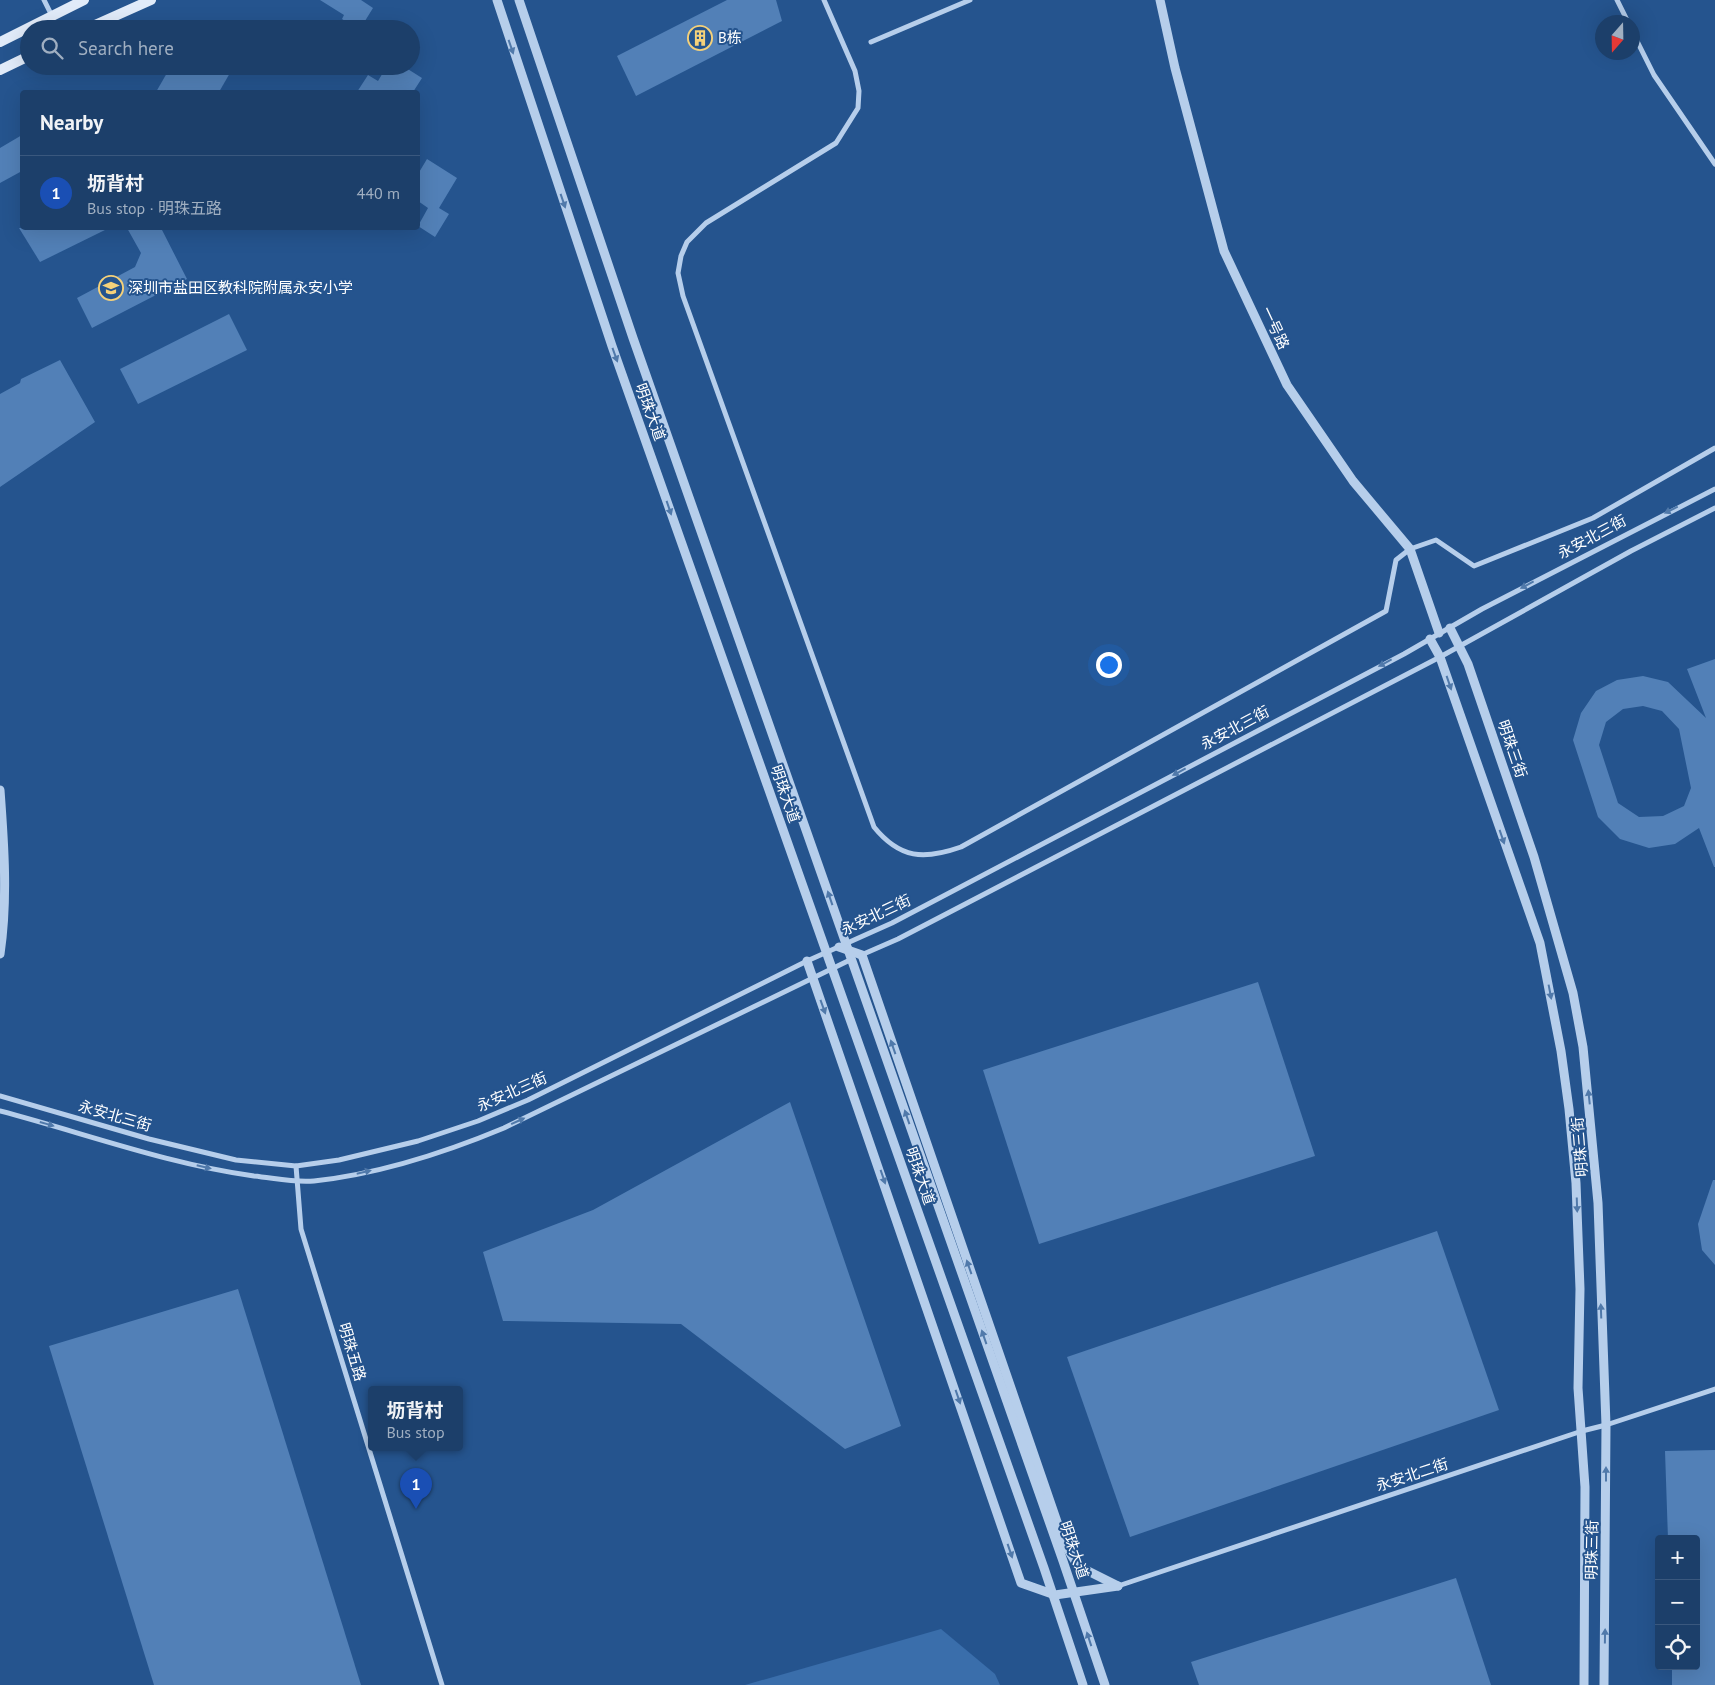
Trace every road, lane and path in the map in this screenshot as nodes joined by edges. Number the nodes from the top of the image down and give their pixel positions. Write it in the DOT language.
graph roads {
  1 [pos="44,0"];
  2 [pos="84,0"];
  3 [pos="151,0"];
  4 [pos="497,0"];
  5 [pos="519,0"];
  6 [pos="824,0"];
  7 [pos="970,0"];
  8 [pos="1160,0"];
  9 [pos="1617,0"];
  10 [pos="1624,15"];
  11 [pos="52,16"];
  12 [pos="44,20"];
  13 [pos="106,20"];
  14 [pos="20,32"];
  15 [pos="0,42"];
  16 [pos="871,42"];
  17 [pos="1640,47"];
  18 [pos="20,60"];
  19 [pos="0,70"];
  20 [pos="1715,164"];
  21 [pos="1715,448"];
  22 [pos="1715,489"];
  23 [pos="1715,508"];
  24 [pos="1410,549"];
  25 [pos="1450,628"];
  26 [pos="1439,633"];
  27 [pos="1430,639"];
  28 [pos="1459,645"];
  29 [pos="1440,657"];
  30 [pos="0,790"];
  31 [pos="839,947"];
  32 [pos="0,954"];
  33 [pos="862,955"];
  34 [pos="807,961"];
  35 [pos="813,977"];
  36 [pos="0,1096"];
  37 [pos="0,1112"];
  38 [pos="296,1166"];
  39 [pos="296,1181"];
  40 [pos="1715,1389"];
  41 [pos="1606,1425"];
  42 [pos="1582,1431"];
  43 [pos="368,1446"];
  44 [pos="370,1451"];
  45 [pos="1118,1586"];
  46 [pos="442,1685"];
  47 [pos="1083,1685"];
  48 [pos="1105,1685"];
  49 [pos="1584,1685"];
  50 [pos="1604,1685"];
  1 -- 11 [label="street"];
  2 -- 11 [label="main road"];
  3 -- 13 [label="main road"];
  4 -- 47 [label="street, 明珠大道, one-way, bridge"];
  48 -- 5 [label="street, 明珠大道, one-way, bridge"];
  6 -- 24 [label="street"];
  7 -- 16 [label="street"];
  8 -- 24 [label="street, 一号路"];
  9 -- 10 [label="street"];
  11 -- 12 [label="main road"];
  14 -- 15 [label="main road"];
  17 -- 20 [label="street"];
  18 -- 19 [label="main road"];
  21 -- 24 [label="street"];
  22 -- 25 [label="street, 永安北三街, one-way"];
  23 -- 28 [label="street, 永安北三街"];
  24 -- 26 [label="street, 一号路"];
  25 -- 26 [label="street, 永安北三街"];
  25 -- 28 [label="street, 明珠三街"];
  26 -- 27 [label="street, 永安北三街"];
  27 -- 29 [label="street, 明珠三街"];
  27 -- 31 [label="street, 永安北三街, one-way"];
  28 -- 29 [label="street, 永安北三街"];
  41 -- 28 [label="street, 明珠三街, one-way"];
  29 -- 33 [label="street, 永安北三街"];
  29 -- 42 [label="street, 明珠三街, one-way"];
  30 -- 32 [label="street"];
  31 -- 33 [label="street"];
  31 -- 34 [label="street, 永安北三街"];
  33 -- 35 [label="street, 永安北三街"];
  45 -- 33 [label="street, 明珠大道, one-way"];
  34 -- 35 [label="street, 明珠大道"];
  34 -- 38 [label="street, 永安北三街"];
  39 -- 35 [label="street, 永安北三街, one-way"];
  35 -- 45 [label="street, 明珠大道, one-way"];
  36 -- 38 [label="street, 永安北三街"];
  37 -- 39 [label="street, 永安北三街, one-way"];
  38 -- 39 [label="street, 明珠五路"];
  39 -- 43 [label="street, 明珠五路"];
  40 -- 41 [label="street, 永安北二街"];
  41 -- 42 [label="street, 永安北二街"];
  50 -- 41 [label="street, 明珠三街, one-way"];
  42 -- 45 [label="street, 永安北二街"];
  42 -- 49 [label="street, 明珠三街"];
  44 -- 46 [label="street, 明珠五路"];
}
